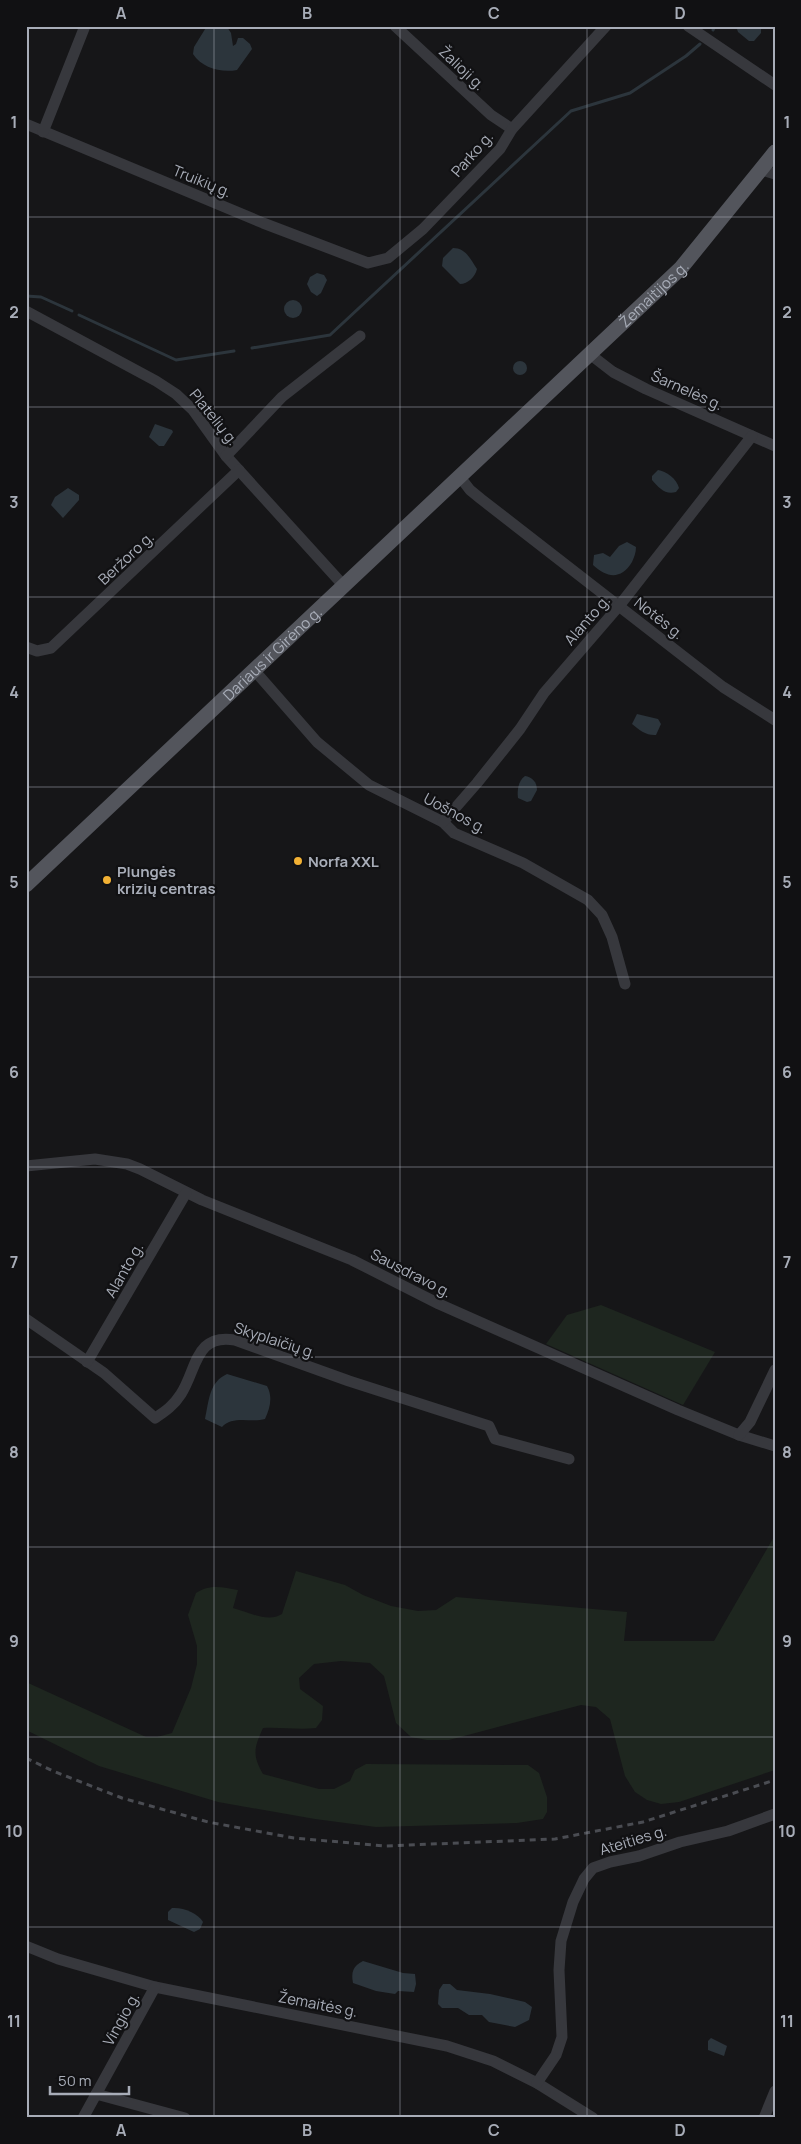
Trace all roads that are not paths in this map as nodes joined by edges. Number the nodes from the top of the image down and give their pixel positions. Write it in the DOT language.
graph roads {
  1 [pos="85,26"];
  2 [pos="395,26"];
  3 [pos="606,26"];
  4 [pos="688,26"];
  5 [pos="775,85"];
  6 [pos="26,124"];
  7 [pos="512,129"];
  8 [pos="43,132"];
  9 [pos="775,152"];
  10 [pos="768,172"];
  11 [pos="368,263"];
  12 [pos="26,311"];
  13 [pos="360,336"];
  14 [pos="591,354"];
  15 [pos="518,422"];
  16 [pos="752,436"];
  17 [pos="775,446"];
  18 [pos="226,456"];
  19 [pos="239,470"];
  20 [pos="460,477"];
  21 [pos="344,586"];
  22 [pos="619,606"];
  23 [pos="26,647"];
  24 [pos="254,670"];
  25 [pos="775,720"];
  26 [pos="443,822"];
  27 [pos="26,885"];
  28 [pos="625,984"];
  29 [pos="26,1166"];
  30 [pos="186,1193"];
  31 [pos="26,1319"];
  32 [pos="87,1362"];
  33 [pos="775,1370"];
  34 [pos="739,1435"];
  35 [pos="775,1446"];
  36 [pos="569,1459"];
  37 [pos="775,1814"];
  38 [pos="26,1946"];
  39 [pos="155,1987"];
  40 [pos="537,2083"];
  41 [pos="775,2091"];
  42 [pos="96,2094"];
  43 [pos="576,2114"];
  44 [pos="83,2118"];
  45 [pos="184,2118"];
  46 [pos="593,2118"];
  47 [pos="764,2118"];
  1 -- 8 [label="street"];
  2 -- 7 [label="street, Žalioji g."];
  3 -- 7 [label="street, Parko g."];
  4 -- 5 [label="street"];
  6 -- 8 [label="street, Truikių g."];
  7 -- 11 [label="street, Parko g."];
  8 -- 11 [label="street, Truikių g."];
  9 -- 10 [label="main road, Žemaitijos g."];
  10 -- 14 [label="main road, Žemaitijos g."];
  12 -- 18 [label="street, Platelių g."];
  13 -- 18 [label="street"];
  14 -- 15 [label="main road, Žemaitijos g."];
  14 -- 16 [label="street, Šarnelės g."];
  15 -- 20 [label="main road, Dariaus ir Girėno g."];
  16 -- 17 [label="street, Šarnelės g."];
  16 -- 22 [label="street, Alanto g."];
  18 -- 19 [label="street, Platelių g."];
  19 -- 21 [label="street, Platelių g."];
  19 -- 23 [label="street, Beržoro g."];
  20 -- 21 [label="main road, Dariaus ir Girėno g."];
  20 -- 22 [label="street, Notės g."];
  21 -- 24 [label="main road, Dariaus ir Girėno g."];
  22 -- 25 [label="street, Notės g."];
  22 -- 26 [label="street, Alanto g."];
  24 -- 26 [label="street, Uošnos g."];
  24 -- 27 [label="main road, Dariaus ir Girėno g."];
  26 -- 28 [label="street, Uošnos g."];
  29 -- 30 [label="street, Sausdravo g."];
  30 -- 32 [label="street, Alanto g."];
  30 -- 34 [label="street, Sausdravo g."];
  31 -- 32 [label="street, Skyplaičių g."];
  32 -- 36 [label="street, Skyplaičių g."];
  33 -- 34 [label="street"];
  34 -- 35 [label="street, Sausdravo g."];
  37 -- 40 [label="street, Ateities g."];
  38 -- 39 [label="street, Žemaitės g."];
  39 -- 40 [label="street, Žemaitės g."];
  39 -- 42 [label="street, Vingio g."];
  40 -- 43 [label="street, Žemaitės g."];
  41 -- 47 [label="street"];
  42 -- 44 [label="street, Vingio g."];
  42 -- 45 [label="street"];
  43 -- 46 [label="street, Žemaitės g."];
}
